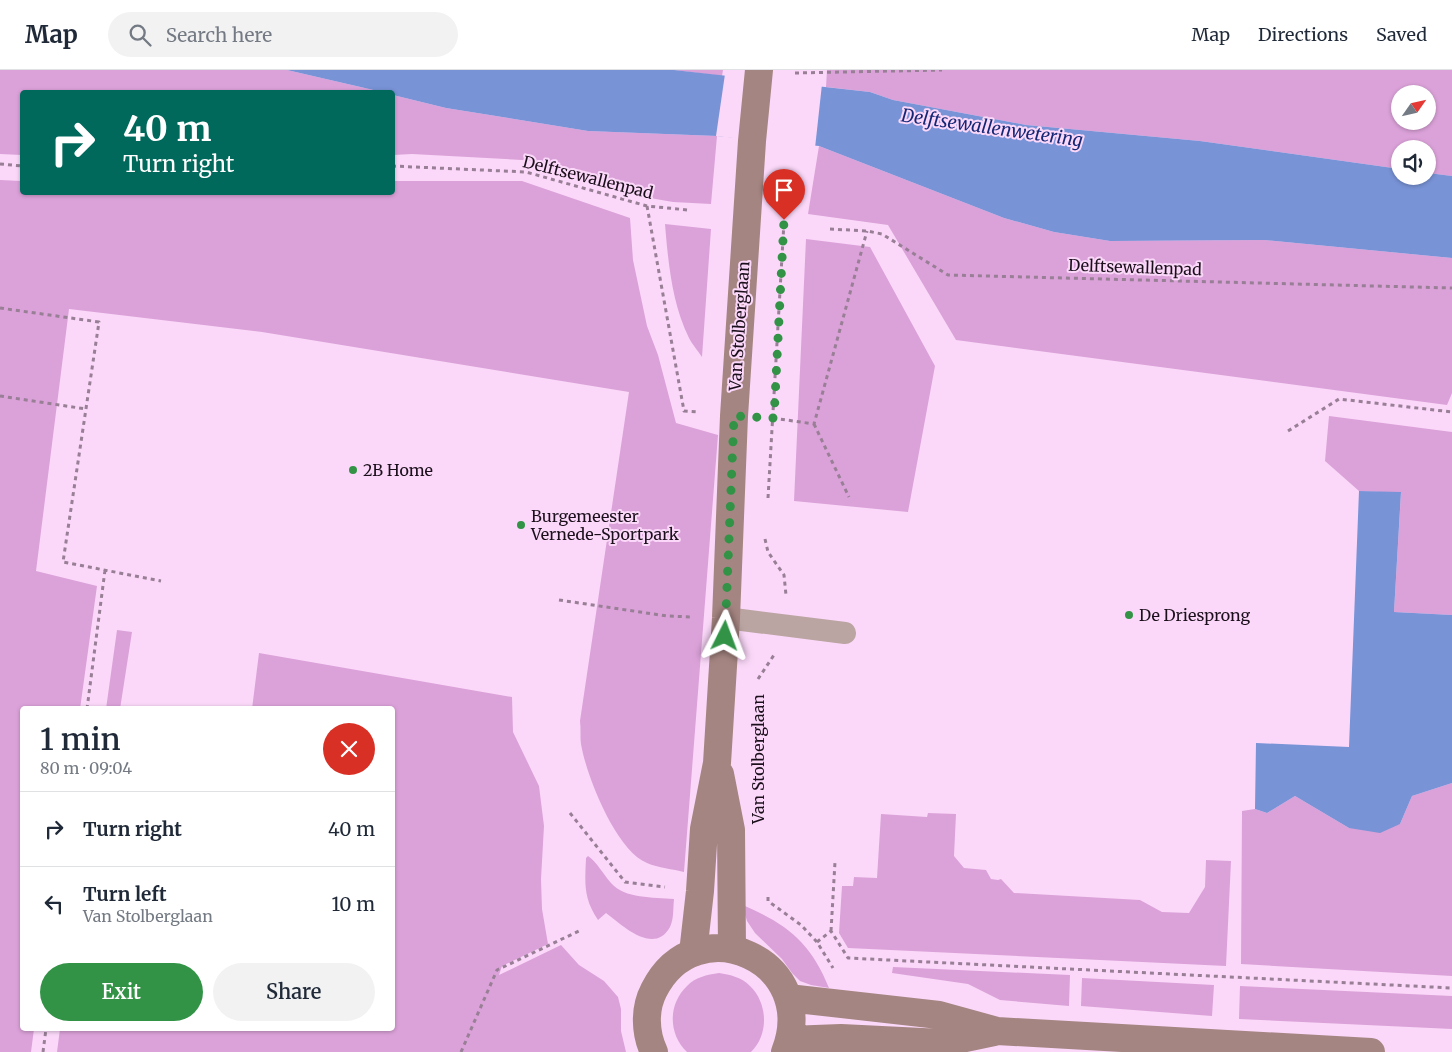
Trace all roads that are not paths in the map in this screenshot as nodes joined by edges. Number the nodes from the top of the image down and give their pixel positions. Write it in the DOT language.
graph roads {
  1 [pos="759,70"];
  2 [pos="726,618"];
  3 [pos="845,632"];
  4 [pos="718,763"];
  5 [pos="732,949"];
  6 [pos="693,953"];
  7 [pos="788,998"];
  8 [pos="997,1031"];
  9 [pos="787,1046"];
  10 [pos="654,1052"];
  11 [pos="1371,1052"];
  1 -- 2 [label="street, Van Stolberglaan"];
  2 -- 3 [label="lane"];
  2 -- 4 [label="street, Van Stolberglaan"];
  4 -- 5 [label="street, Van Stolberglaan"];
  4 -- 6 [label="street, Van Stolberglaan"];
  5 -- 6 [label="street"];
  5 -- 7 [label="street"];
  6 -- 10 [label="street"];
  7 -- 8 [label="street"];
  7 -- 9 [label="street"];
  8 -- 9 [label="street"];
  8 -- 11 [label="street"];
}
